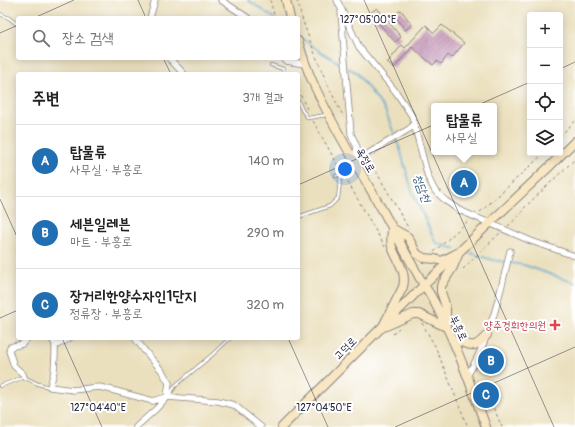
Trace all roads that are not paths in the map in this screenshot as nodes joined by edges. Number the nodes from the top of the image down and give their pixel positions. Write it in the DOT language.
graph roads {
  1 [pos="155,0"];
  2 [pos="221,0"];
  3 [pos="286,0"];
  4 [pos="339,3"];
  5 [pos="0,14"];
  6 [pos="151,16"];
  7 [pos="245,16"];
  8 [pos="290,16"];
  9 [pos="16,23"];
  10 [pos="300,47"];
  11 [pos="171,60"];
  12 [pos="285,60"];
  13 [pos="304,60"];
  14 [pos="271,65"];
  15 [pos="182,72"];
  16 [pos="284,72"];
  17 [pos="300,106"];
  18 [pos="328,114"];
  19 [pos="414,125"];
  20 [pos="575,141"];
  21 [pos="575,150"];
  22 [pos="355,164"];
  23 [pos="551,165"];
  24 [pos="342,173"];
  25 [pos="336,176"];
  26 [pos="300,216"];
  27 [pos="489,223"];
  28 [pos="392,228"];
  29 [pos="510,251"];
  30 [pos="459,252"];
  31 [pos="575,256"];
  32 [pos="424,285"];
  33 [pos="446,327"];
  34 [pos="382,328"];
  35 [pos="487,335"];
  36 [pos="452,339"];
  37 [pos="26,340"];
  38 [pos="52,340"];
  39 [pos="66,340"];
  40 [pos="136,340"];
  41 [pos="228,340"];
  42 [pos="55,346"];
  43 [pos="467,376"];
  44 [pos="24,377"];
  45 [pos="0,386"];
  46 [pos="50,387"];
  47 [pos="167,397"];
  48 [pos="136,427"];
  49 [pos="261,427"];
  50 [pos="282,427"];
  51 [pos="486,427"];
  1 -- 6 [label="street"];
  2 -- 7 [label="street"];
  3 -- 8 [label="main road"];
  4 -- 19 [label="street"];
  4 -- 22 [label="street"];
  5 -- 9 [label="lane"];
  10 -- 13 [label="main road, 옥정로"];
  11 -- 15 [label="street"];
  12 -- 13 [label="street"];
  13 -- 18 [label="main road, 옥정로"];
  14 -- 16 [label="lane"];
  17 -- 18 [label="lane"];
  18 -- 22 [label="main road, 옥정로"];
  19 -- 22 [label="street"];
  19 -- 27 [label="street"];
  20 -- 23 [label="main road"];
  21 -- 23 [label="main road"];
  22 -- 24 [label="lane"];
  22 -- 28 [label="main road, 옥정로"];
  23 -- 27 [label="main road"];
  24 -- 25 [label="lane"];
  24 -- 26 [label="lane"];
  27 -- 30 [label="main road"];
  27 -- 31 [label="street"];
  28 -- 30 [label="main road"];
  28 -- 32 [label="main road, 옥정로"];
  28 -- 34 [label="main road"];
  29 -- 35 [label="street"];
  30 -- 32 [label="main road"];
  30 -- 33 [label="main road"];
  32 -- 33 [label="main road, 부흥로"];
  32 -- 34 [label="main road, 고덕로"];
  33 -- 34 [label="main road"];
  33 -- 36 [label="main road, 부흥로"];
  34 -- 50 [label="main road, 고덕로"];
  35 -- 36 [label="main road"];
  35 -- 43 [label="street"];
  36 -- 43 [label="main road, 부흥로"];
  37 -- 44 [label="street"];
  38 -- 42 [label="street"];
  39 -- 42 [label="street"];
  40 -- 47 [label="street"];
  41 -- 47 [label="lane"];
  42 -- 46 [label="street"];
  43 -- 51 [label="main road, 부흥로"];
  44 -- 45 [label="lane"];
  44 -- 46 [label="lane"];
  46 -- 47 [label="street"];
  47 -- 48 [label="street"];
  47 -- 49 [label="street"];
}
